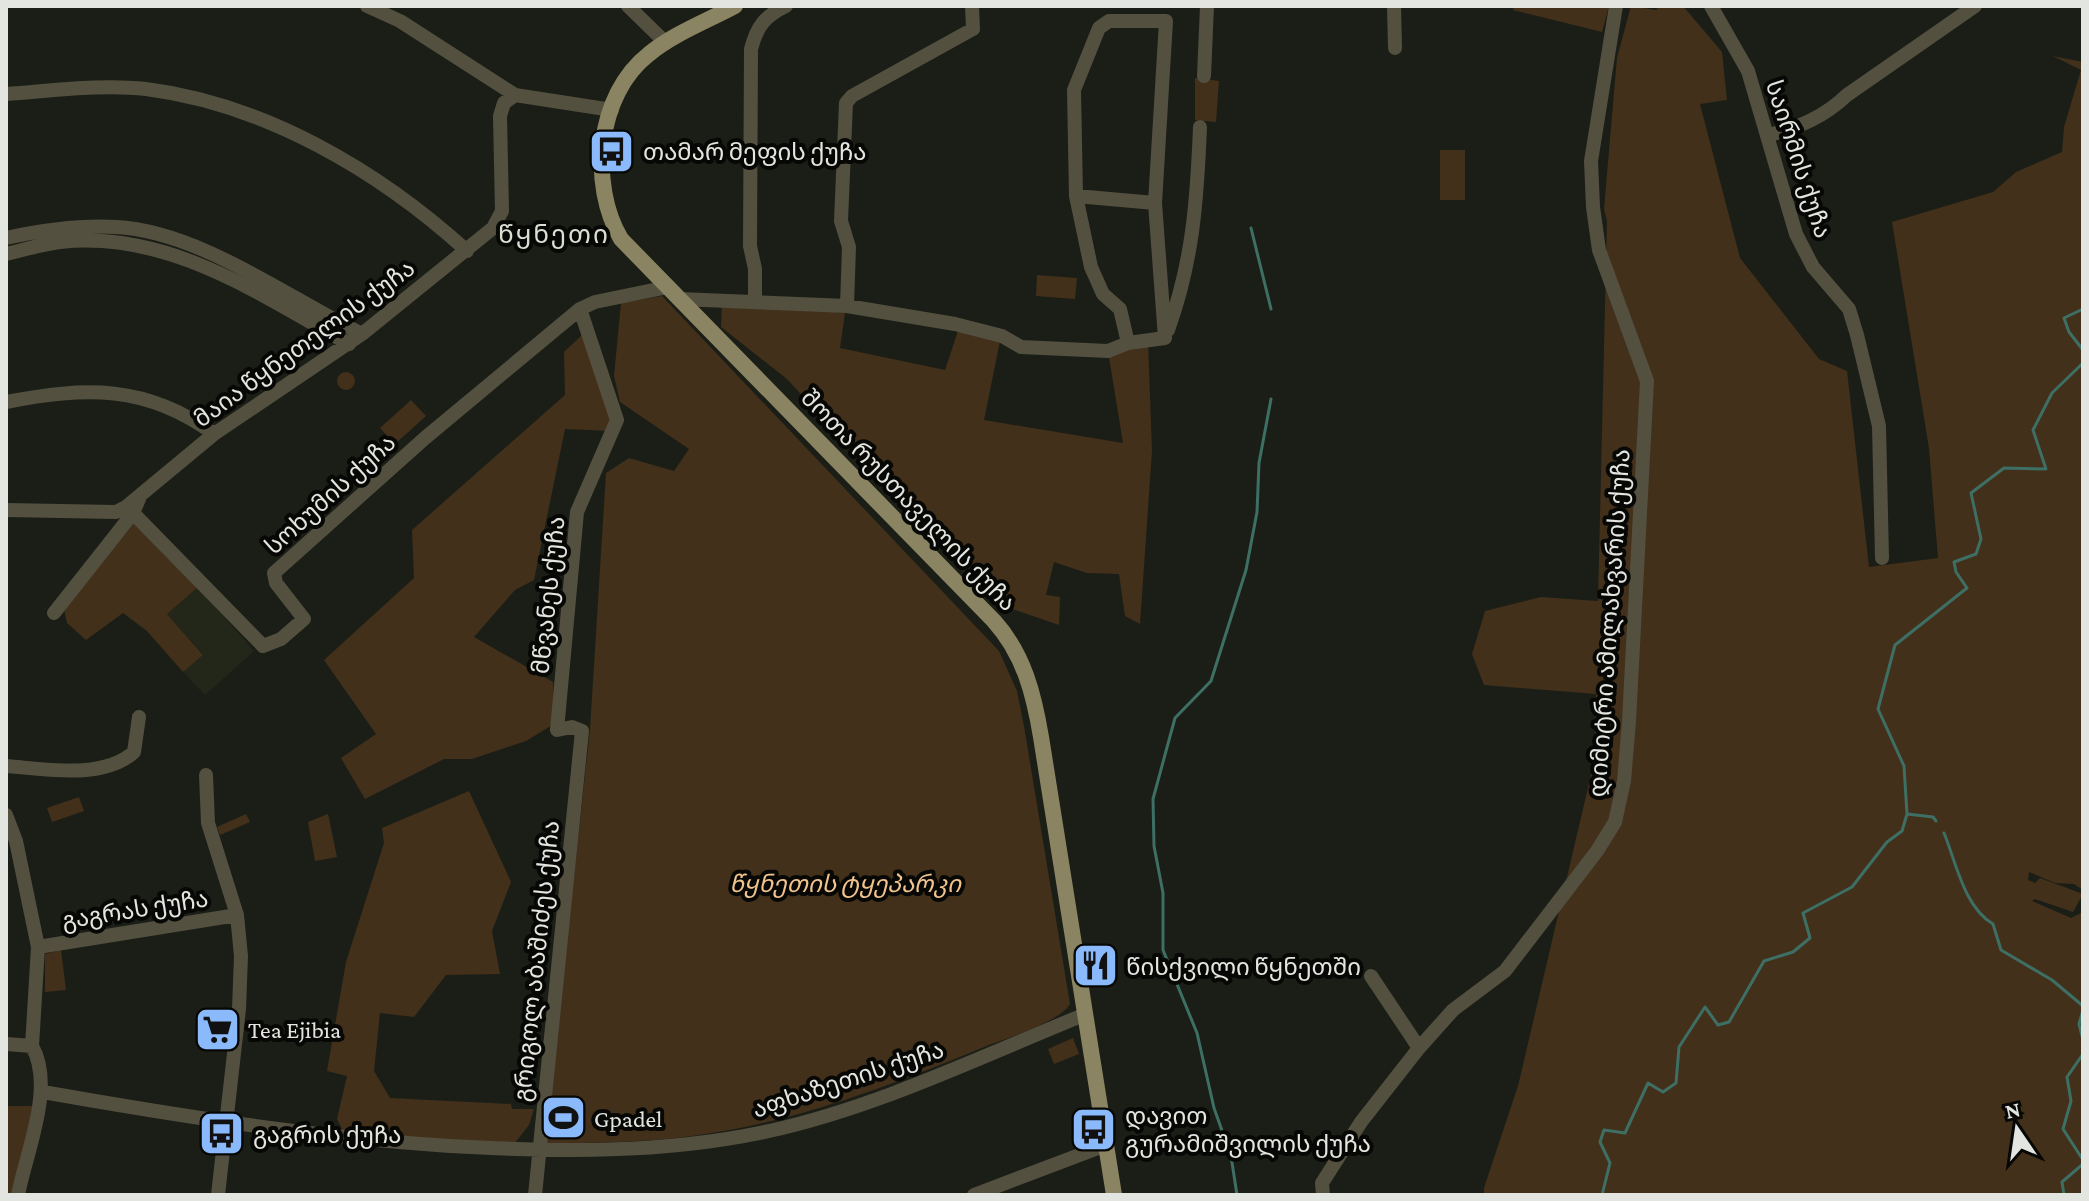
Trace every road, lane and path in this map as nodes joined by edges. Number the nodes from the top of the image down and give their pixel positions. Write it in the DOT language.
graph roads {
  1 [pos="367,6"];
  2 [pos="628,6"];
  3 [pos="735,6"];
  4 [pos="786,6"];
  5 [pos="972,6"];
  6 [pos="1207,6"];
  7 [pos="1394,6"];
  8 [pos="1616,6"];
  9 [pos="1711,6"];
  10 [pos="1975,6"];
  11 [pos="666,43"];
  12 [pos="1395,48"];
  13 [pos="1204,76"];
  14 [pos="6,94"];
  15 [pos="515,95"];
  16 [pos="612,110"];
  17 [pos="1200,127"];
  18 [pos="1769,135"];
  19 [pos="1076,196"];
  20 [pos="1155,203"];
  21 [pos="6,238"];
  22 [pos="42,238"];
  23 [pos="467,251"];
  24 [pos="6,254"];
  25 [pos="674,293"];
  26 [pos="755,300"];
  27 [pos="847,306"];
  28 [pos="297,308"];
  29 [pos="580,309"];
  30 [pos="362,334"];
  31 [pos="1165,338"];
  32 [pos="1128,343"];
  33 [pos="349,344"];
  34 [pos="6,402"];
  35 [pos="214,434"];
  36 [pos="136,506"];
  37 [pos="6,510"];
  38 [pos="1882,558"];
  39 [pos="54,613"];
  40 [pos="139,717"];
  41 [pos="582,731"];
  42 [pos="6,766"];
  43 [pos="206,775"];
  44 [pos="6,815"];
  45 [pos="11,843"];
  46 [pos="237,915"];
  47 [pos="38,947"];
  48 [pos="1371,976"];
  49 [pos="1086,1014"];
  50 [pos="6,1044"];
  51 [pos="32,1046"];
  52 [pos="1419,1048"];
  53 [pos="43,1092"];
  54 [pos="229,1125"];
  55 [pos="1106,1145"];
  56 [pos="538,1151"];
  57 [pos="18,1195"];
  58 [pos="218,1195"];
  59 [pos="535,1195"];
  60 [pos="974,1195"];
  61 [pos="1114,1195"];
  62 [pos="1323,1195"];
  1 -- 15 [label="street"];
  2 -- 11 [label="street"];
  3 -- 11 [label="main road, შოთა რუსთაველის ქუჩა"];
  4 -- 26 [label="street"];
  5 -- 27 [label="street"];
  6 -- 13 [label="street"];
  7 -- 12 [label="street"];
  8 -- 52 [label="street, დიმიტრი ამილახვარის ქუჩა"];
  9 -- 18 [label="street, საირმის ქუჩა"];
  10 -- 18 [label="street"];
  11 -- 16 [label="main road, შოთა რუსთაველის ქუჩა"];
  14 -- 23 [label="street"];
  15 -- 16 [label="street"];
  15 -- 23 [label="street, მაია წყნეთელის ქუჩა"];
  16 -- 25 [label="main road, შოთა რუსთაველის ქუჩა"];
  17 -- 31 [label="street"];
  18 -- 38 [label="street, საირმის ქუჩა"];
  19 -- 20 [label="street"];
  19 -- 20 [label="street"];
  19 -- 32 [label="street"];
  20 -- 31 [label="street"];
  21 -- 22 [label="street"];
  22 -- 24 [label="street"];
  22 -- 28 [label="street"];
  23 -- 30 [label="street, მაია წყნეთელის ქუჩა"];
  25 -- 26 [label="street, სოხუმის ქუჩა"];
  25 -- 29 [label="street, სოხუმის ქუჩა"];
  25 -- 49 [label="main road, შოთა რუსთაველის ქუჩა"];
  26 -- 27 [label="street, სოხუმის ქუჩა"];
  27 -- 32 [label="street, სოხუმის ქუჩა"];
  28 -- 30 [label="street"];
  28 -- 33 [label="street"];
  29 -- 36 [label="street, სოხუმის ქუჩა"];
  29 -- 41 [label="street, მწვანეს ქუჩა"];
  30 -- 33 [label="street, მაია წყნეთელის ქუჩა"];
  31 -- 32 [label="street, სოხუმის ქუჩა"];
  33 -- 35 [label="street, მაია წყნეთელის ქუჩა"];
  34 -- 35 [label="street"];
  35 -- 36 [label="street, მაია წყნეთელის ქუჩა"];
  36 -- 37 [label="street, მაია წყნეთელის ქუჩა"];
  36 -- 39 [label="street"];
  40 -- 42 [label="street"];
  41 -- 56 [label="street, გრიგოლ აბაშიძეს ქუჩა"];
  43 -- 46 [label="street"];
  44 -- 45 [label="street, გაგრას ქუჩა"];
  45 -- 47 [label="street, გაგრას ქუჩა"];
  46 -- 47 [label="street, გაგრას ქუჩა"];
  46 -- 54 [label="street, გაგრას ქუჩა"];
  47 -- 51 [label="street"];
  48 -- 52 [label="street"];
  49 -- 55 [label="main road, შოთა რუსთაველის ქუჩა"];
  49 -- 56 [label="street, აფხაზეთის ქუჩა"];
  50 -- 51 [label="street"];
  51 -- 53 [label="street"];
  52 -- 62 [label="street, დიმიტრი ამილახვარის ქუჩა"];
  53 -- 54 [label="street, აფხაზეთის ქუჩა"];
  53 -- 57 [label="street"];
  54 -- 56 [label="street, აფხაზეთის ქუჩა"];
  54 -- 58 [label="street, გაგრას ქუჩა"];
  55 -- 60 [label="street"];
  55 -- 61 [label="main road, შოთა რუსთაველის ქუჩა"];
  56 -- 59 [label="street, გრიგოლ აბაშიძეს ქუჩა"];
}
